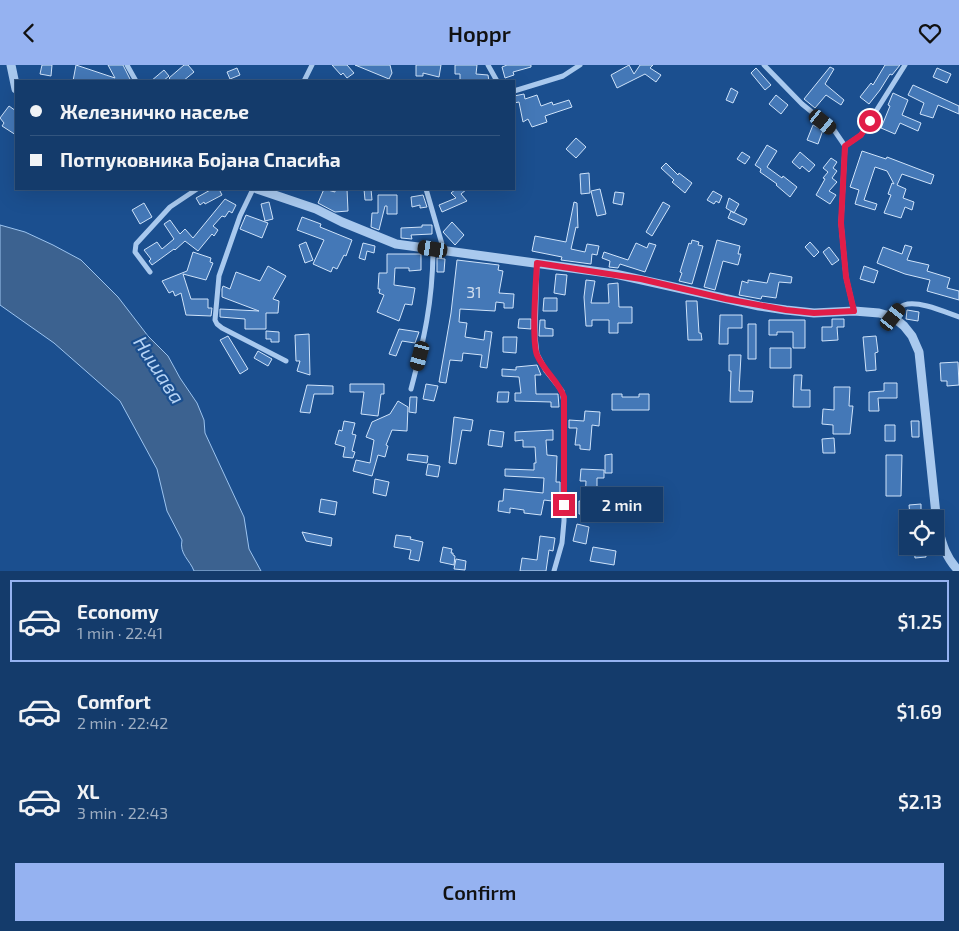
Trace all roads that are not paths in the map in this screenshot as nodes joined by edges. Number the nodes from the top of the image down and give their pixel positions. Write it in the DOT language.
graph roads {
  1 [pos="11,65"];
  2 [pos="128,65"];
  3 [pos="312,65"];
  4 [pos="488,65"];
  5 [pos="580,65"];
  6 [pos="764,65"];
  7 [pos="905,65"];
  8 [pos="136,80"];
  9 [pos="304,80"];
  10 [pos="496,80"];
  11 [pos="15,84"];
  12 [pos="515,91"];
  13 [pos="845,146"];
  14 [pos="195,190"];
  15 [pos="253,190"];
  16 [pos="260,190"];
  17 [pos="426,190"];
  18 [pos="433,249"];
  19 [pos="444,251"];
  20 [pos="537,263"];
  21 [pos="150,272"];
  22 [pos="854,311"];
  23 [pos="893,317"];
  24 [pos="959,317"];
  25 [pos="286,361"];
  26 [pos="411,389"];
  27 [pos="554,571"];
  28 [pos="959,571"];
  1 -- 11 [label="street"];
  2 -- 8 [label="street"];
  3 -- 9 [label="street"];
  4 -- 10 [label="street"];
  5 -- 12 [label="street"];
  6 -- 13 [label="street"];
  7 -- 13 [label="street"];
  13 -- 22 [label="street"];
  14 -- 21 [label="street"];
  15 -- 25 [label="street"];
  16 -- 18 [label="street"];
  17 -- 19 [label="street"];
  18 -- 19 [label="street"];
  18 -- 26 [label="street"];
  19 -- 20 [label="street"];
  20 -- 22 [label="street"];
  20 -- 27 [label="street"];
  22 -- 23 [label="street"];
  23 -- 24 [label="street"];
  23 -- 28 [label="street"];
}
